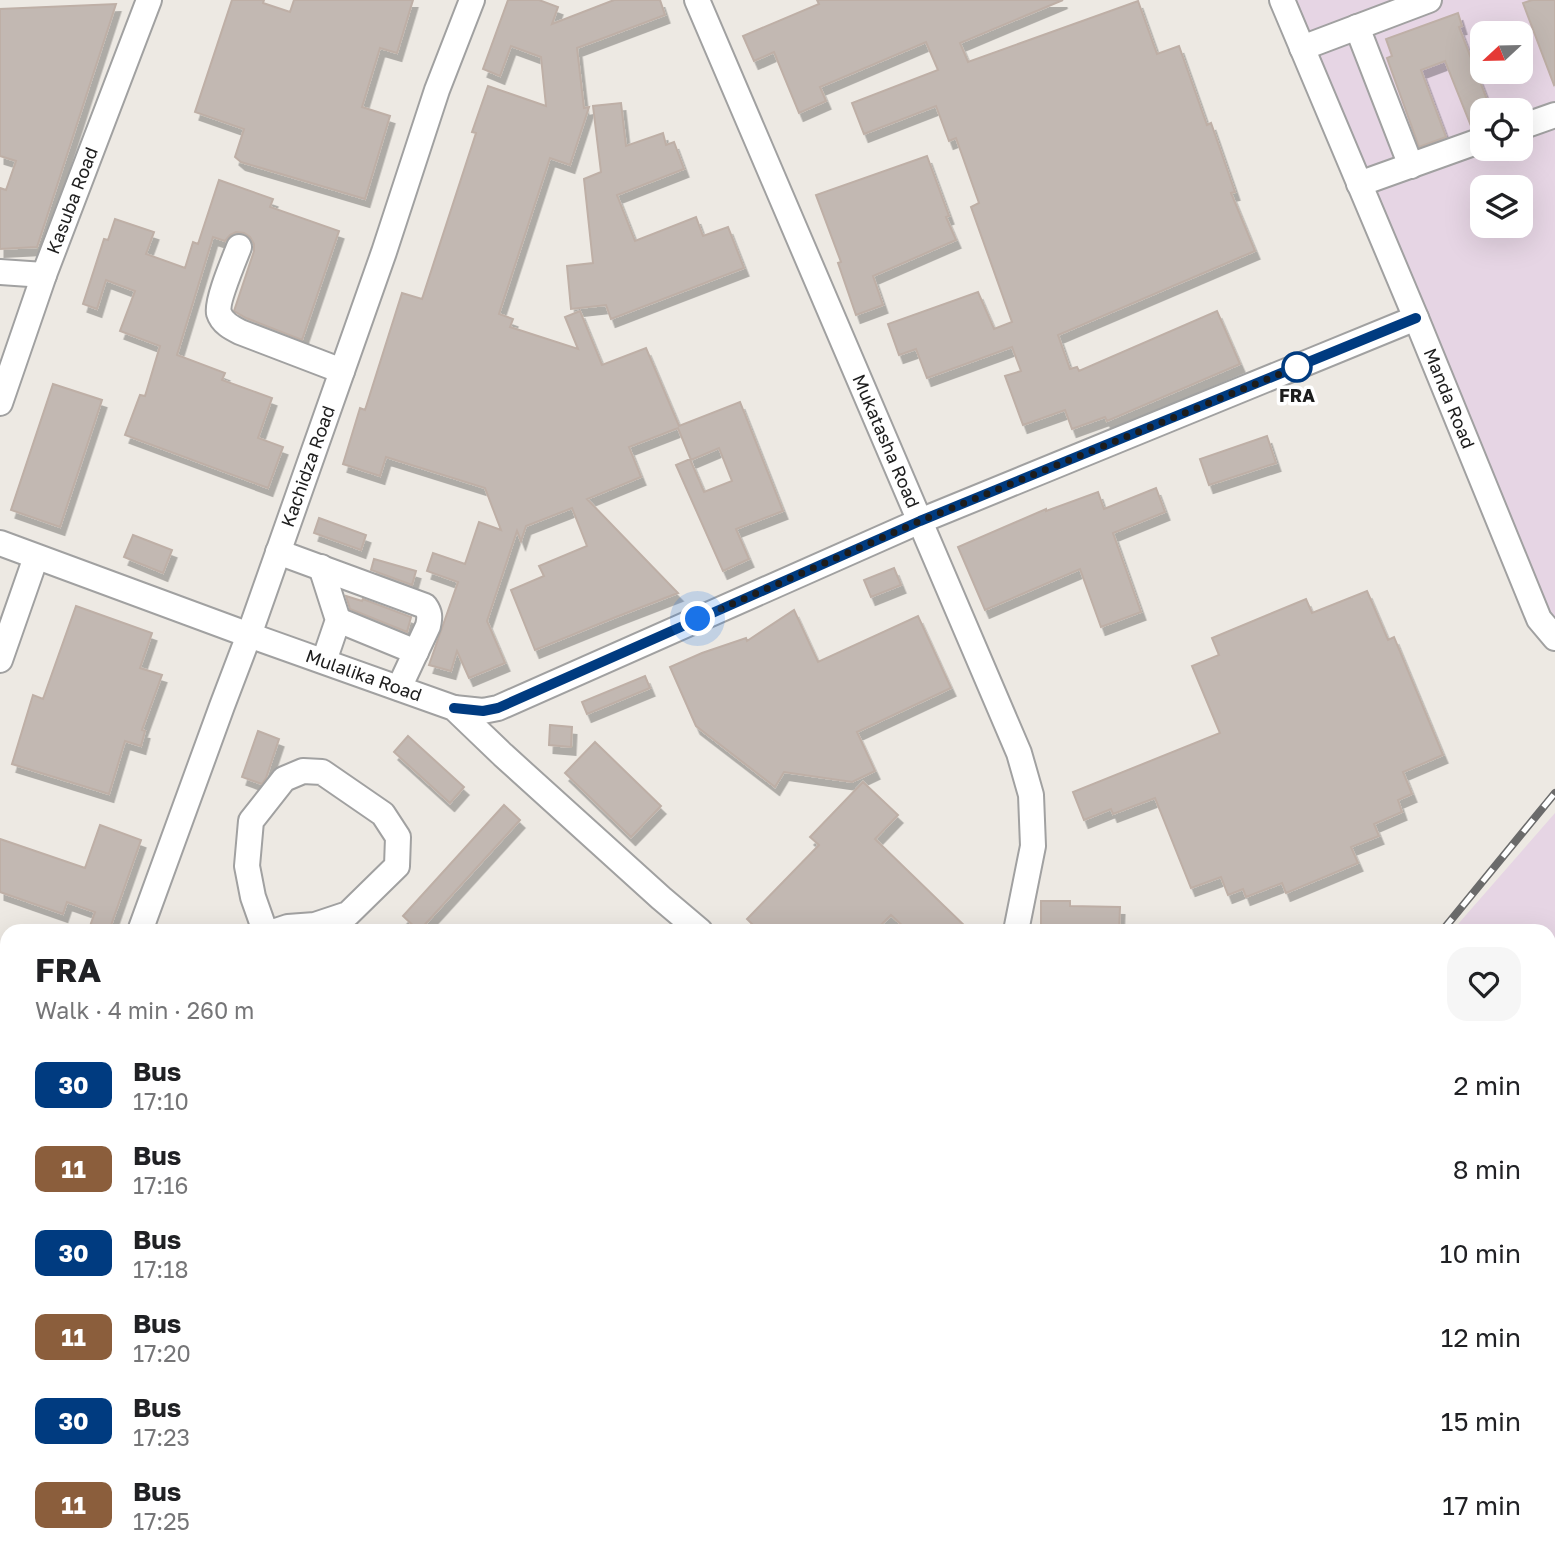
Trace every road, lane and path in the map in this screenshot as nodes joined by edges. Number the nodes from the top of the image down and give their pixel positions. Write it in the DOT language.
graph roads {
  1 [pos="149,0"];
  2 [pos="471,0"];
  3 [pos="696,0"];
  4 [pos="1282,0"];
  5 [pos="1429,0"];
  6 [pos="1357,27"];
  7 [pos="1302,48"];
  8 [pos="1555,115"];
  9 [pos="1533,123"];
  10 [pos="1470,144"];
  11 [pos="1411,166"];
  12 [pos="1359,184"];
  13 [pos="239,247"];
  14 [pos="0,272"];
  15 [pos="44,275"];
  16 [pos="1416,318"];
  17 [pos="342,371"];
  18 [pos="0,403"];
  19 [pos="920,521"];
  20 [pos="0,543"];
  21 [pos="278,552"];
  22 [pos="36,557"];
  23 [pos="320,567"];
  24 [pos="338,620"];
  25 [pos="6,625"];
  26 [pos="249,635"];
  27 [pos="1555,638"];
  28 [pos="416,652"];
  29 [pos="0,660"];
  30 [pos="324,662"];
  31 [pos="399,688"];
  32 [pos="454,708"];
  33 [pos="143,924"];
  34 [pos="263,924"];
  35 [pos="318,924"];
  36 [pos="692,924"];
  37 [pos="1017,924"];
  1 -- 15 [label="street, Kasuba Road"];
  2 -- 17 [label="street, Kachidza Road"];
  3 -- 19 [label="street, Mukatasha Road"];
  4 -- 7 [label="street, Manda Road"];
  5 -- 6 [label="street"];
  6 -- 7 [label="street"];
  6 -- 11 [label="street"];
  7 -- 12 [label="street, Manda Road"];
  8 -- 9 [label="street"];
  10 -- 11 [label="street"];
  11 -- 12 [label="street"];
  12 -- 16 [label="street, Manda Road"];
  13 -- 17 [label="street"];
  14 -- 15 [label="street"];
  15 -- 18 [label="street, Kasuba Road"];
  16 -- 19 [label="street"];
  16 -- 27 [label="street, Manda Road"];
  17 -- 21 [label="street, Kachidza Road"];
  19 -- 32 [label="street"];
  19 -- 37 [label="street, Mukatasha Road"];
  20 -- 22 [label="street, Mulalika Road"];
  21 -- 23 [label="street"];
  21 -- 26 [label="street, Kachidza Road"];
  22 -- 25 [label="street"];
  22 -- 26 [label="street, Mulalika Road"];
  23 -- 24 [label="street"];
  23 -- 28 [label="street"];
  24 -- 28 [label="street"];
  24 -- 30 [label="street"];
  25 -- 29 [label="street"];
  26 -- 30 [label="street, Mulalika Road"];
  26 -- 33 [label="street, Kachidza Road"];
  28 -- 31 [label="street"];
  30 -- 31 [label="street, Mulalika Road"];
  31 -- 32 [label="street, Mulalika Road"];
  32 -- 36 [label="street, Mulalika Road"];
  34 -- 35 [label="street"];
}
